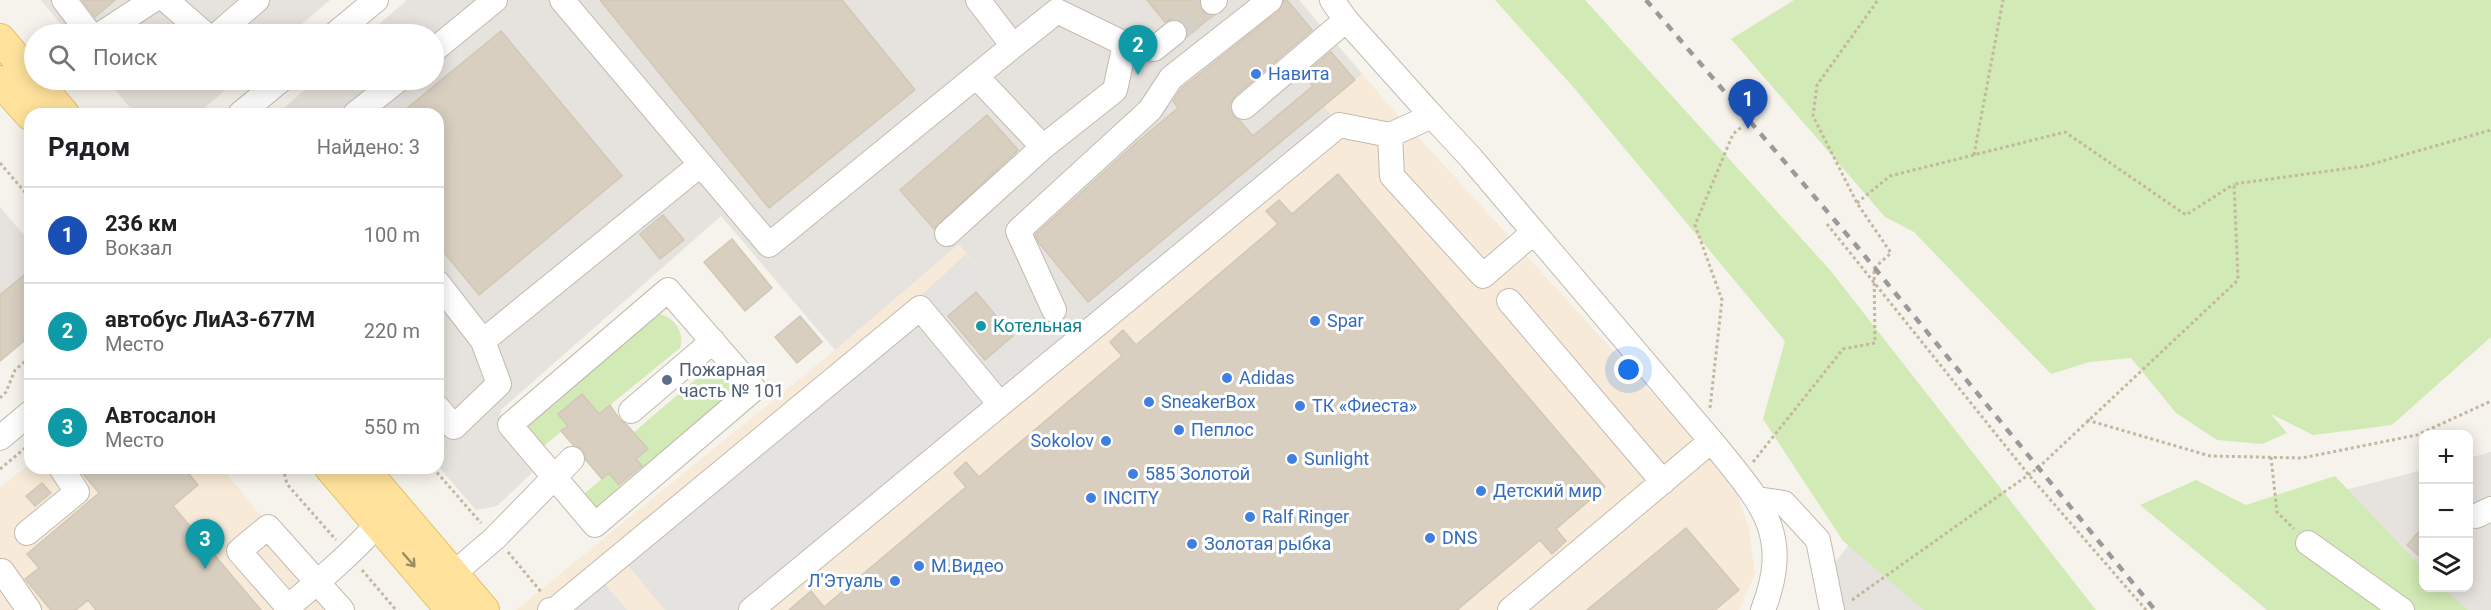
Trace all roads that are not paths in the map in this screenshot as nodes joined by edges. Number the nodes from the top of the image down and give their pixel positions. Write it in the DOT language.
graph roads {
  1 [pos="64,0"];
  2 [pos="153,0"];
  3 [pos="166,0"];
  4 [pos="257,0"];
  5 [pos="376,0"];
  6 [pos="495,0"];
  7 [pos="562,0"];
  8 [pos="978,0"];
  9 [pos="1270,0"];
  10 [pos="1332,0"];
  11 [pos="1346,20"];
  12 [pos="82,24"];
  13 [pos="116,24"];
  14 [pos="193,24"];
  15 [pos="229,24"];
  16 [pos="347,24"];
  17 [pos="1174,33"];
  18 [pos="0,39"];
  19 [pos="444,42"];
  20 [pos="1125,44"];
  21 [pos="1013,46"];
  22 [pos="24,67"];
  23 [pos="976,76"];
  24 [pos="0,81"];
  25 [pos="44,90"];
  26 [pos="269,90"];
  27 [pos="385,90"];
  28 [pos="1244,107"];
  29 [pos="59,108"];
  30 [pos="247,108"];
  31 [pos="363,108"];
  32 [pos="24,109"];
  33 [pos="1431,116"];
  34 [pos="1390,135"];
  35 [pos="1043,147"];
  36 [pos="700,165"];
  37 [pos="1534,232"];
  38 [pos="947,234"];
  39 [pos="444,291"];
  40 [pos="1509,301"];
  41 [pos="1054,310"];
  42 [pos="483,341"];
  43 [pos="713,341"];
  44 [pos="1000,404"];
  45 [pos="632,411"];
  46 [pos="444,415"];
  47 [pos="24,421"];
  48 [pos="1706,435"];
  49 [pos="0,438"];
  50 [pos="572,459"];
  51 [pos="65,474"];
  52 [pos="337,474"];
  53 [pos="366,474"];
  54 [pos="555,478"];
  55 [pos="1663,482"];
  56 [pos="1757,499"];
  57 [pos="387,516"];
  58 [pos="27,533"];
  59 [pos="2308,543"];
  60 [pos="3,571"];
  61 [pos="453,574"];
  62 [pos="318,583"];
  63 [pos="1840,607"];
  64 [pos="289,609"];
  65 [pos="29,610"];
  66 [pos="342,610"];
  67 [pos="451,610"];
  68 [pos="484,610"];
  69 [pos="550,610"];
  70 [pos="751,610"];
  71 [pos="1510,610"];
  72 [pos="1763,610"];
  73 [pos="2402,610"];
  1 -- 12 [label="lane"];
  2 -- 13 [label="lane"];
  3 -- 14 [label="lane"];
  4 -- 15 [label="lane"];
  5 -- 16 [label="lane"];
  6 -- 19 [label="lane"];
  7 -- 36 [label="lane"];
  8 -- 21 [label="lane"];
  9 -- 41 [label="lane"];
  10 -- 11 [label="lane"];
  11 -- 28 [label="lane"];
  11 -- 33 [label="lane"];
  17 -- 20 [label="lane"];
  18 -- 22 [label="main road"];
  20 -- 21 [label="lane"];
  20 -- 35 [label="lane"];
  21 -- 23 [label="lane"];
  23 -- 35 [label="lane"];
  23 -- 36 [label="lane"];
  24 -- 32 [label="main road"];
  25 -- 29 [label="main road"];
  26 -- 30 [label="lane"];
  27 -- 31 [label="lane"];
  33 -- 34 [label="lane"];
  33 -- 37 [label="lane"];
  34 -- 37 [label="lane"];
  34 -- 44 [label="lane"];
  35 -- 38 [label="lane"];
  36 -- 42 [label="lane"];
  37 -- 48 [label="lane"];
  39 -- 42 [label="lane"];
  40 -- 55 [label="lane"];
  42 -- 46 [label="lane"];
  43 -- 45 [label="lane"];
  43 -- 54 [label="lane"];
  43 -- 54 [label="lane"];
  44 -- 69 [label="lane"];
  44 -- 70 [label="lane"];
  47 -- 49 [label="lane"];
  48 -- 55 [label="lane"];
  48 -- 56 [label="lane"];
  50 -- 54 [label="lane"];
  51 -- 58 [label="lane"];
  52 -- 57 [label="main road"];
  53 -- 57 [label="main road"];
  54 -- 61 [label="lane"];
  55 -- 71 [label="lane"];
  56 -- 63 [label="lane"];
  56 -- 72 [label="lane"];
  57 -- 61 [label="main road"];
  57 -- 62 [label="lane"];
  57 -- 67 [label="main road, one-way"];
  59 -- 73 [label="lane"];
  60 -- 65 [label="lane"];
  61 -- 68 [label="main road"];
  62 -- 64 [label="lane"];
  62 -- 64 [label="lane"];
  62 -- 66 [label="lane"];
}
